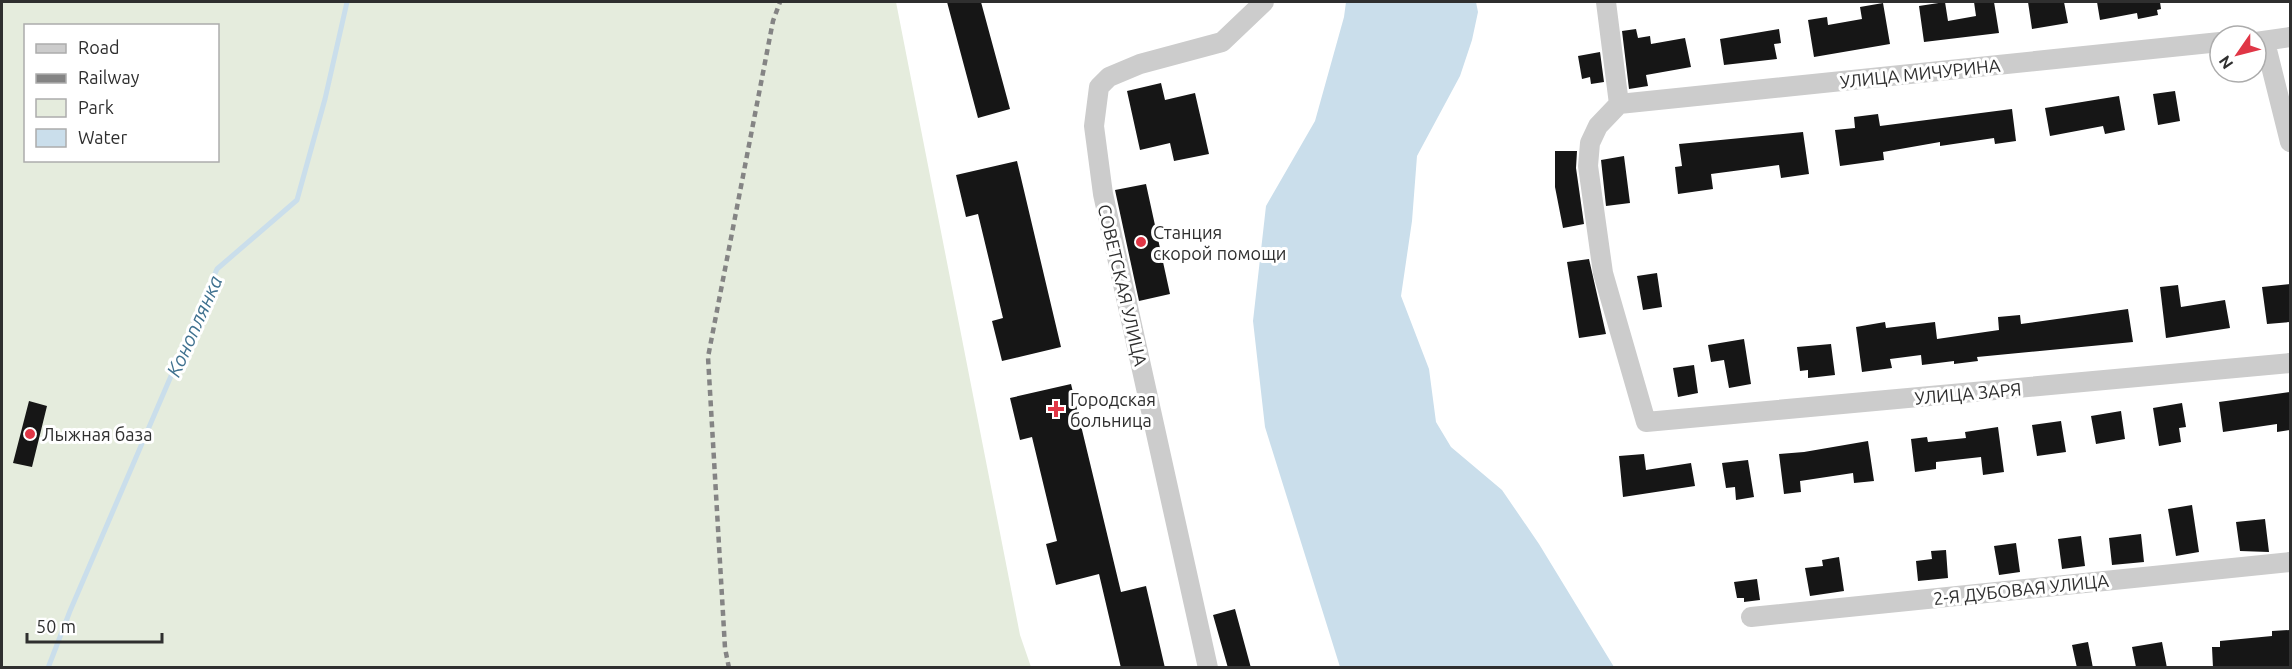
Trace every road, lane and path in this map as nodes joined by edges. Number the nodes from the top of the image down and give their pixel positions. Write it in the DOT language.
graph roads {
  1 [pos="1264,2"];
  2 [pos="1606,2"];
  3 [pos="2290,37"];
  4 [pos="2268,41"];
  5 [pos="2208,43"];
  6 [pos="2268,69"];
  7 [pos="1619,104"];
  8 [pos="2290,142"];
  9 [pos="2290,363"];
  10 [pos="2290,562"];
  11 [pos="1751,616"];
  12 [pos="1208,668"];
  1 -- 12 [label="street, СОВЕТСКАЯ УЛИЦА"];
  2 -- 7 [label="street"];
  3 -- 4 [label="street"];
  5 -- 7 [label="street, УЛИЦА МИЧУРИНА"];
  6 -- 8 [label="street"];
  7 -- 9 [label="street, УЛИЦА ЗАРЯ"];
  10 -- 11 [label="street, 2-Я ДУБОВАЯ УЛИЦА"];
}
